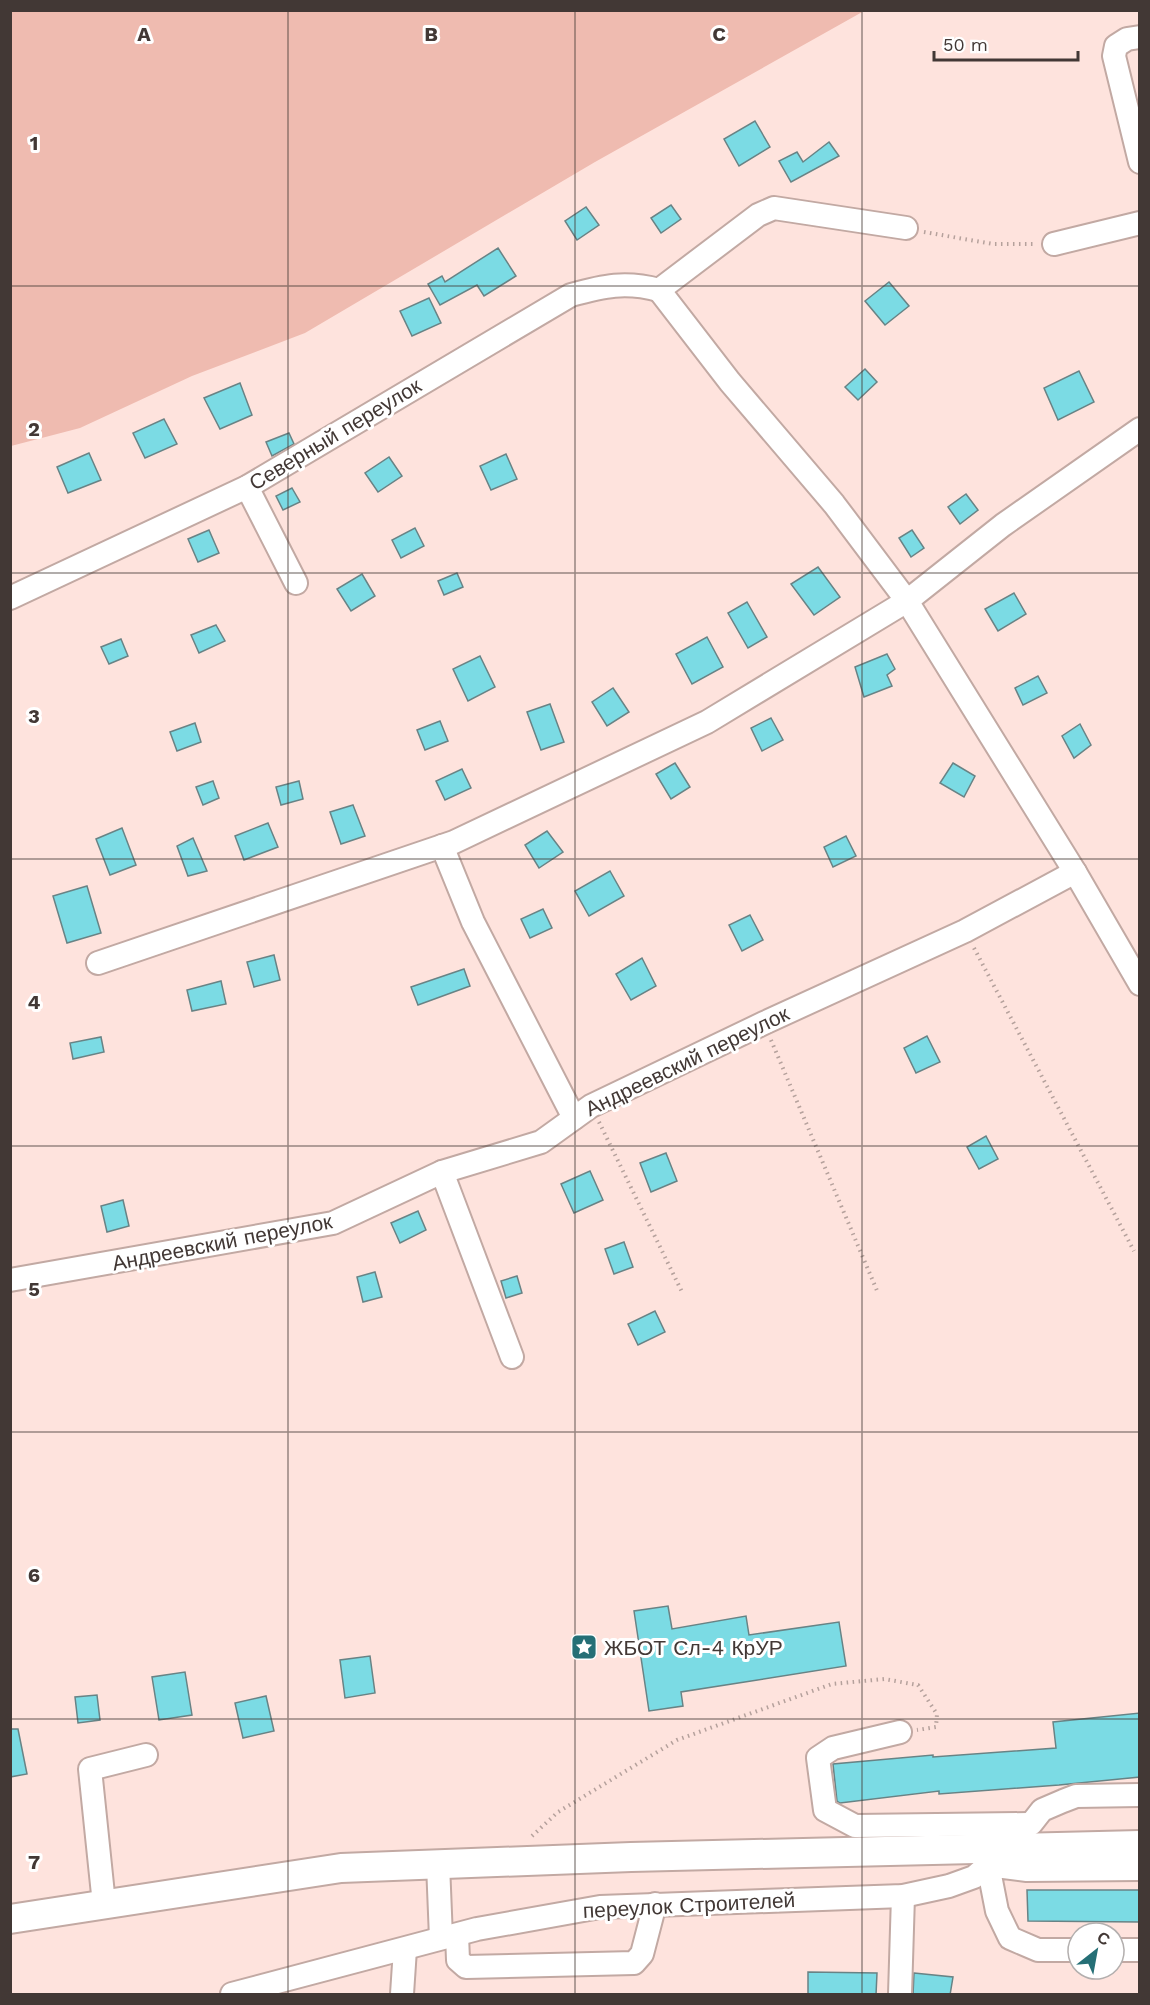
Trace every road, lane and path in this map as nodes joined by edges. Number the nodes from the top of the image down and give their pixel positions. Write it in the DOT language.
graph roads {
  1 [pos="1140,37"];
  2 [pos="1140,162"];
  3 [pos="1140,223"];
  4 [pos="906,228"];
  5 [pos="1054,244"];
  6 [pos="658,290"];
  7 [pos="1140,429"];
  8 [pos="247,487"];
  9 [pos="296,583"];
  10 [pos="10,598"];
  11 [pos="907,601"];
  12 [pos="442,846"];
  13 [pos="1075,872"];
  14 [pos="965,932"];
  15 [pos="98,963"];
  16 [pos="1140,984"];
  17 [pos="764,1023"];
  18 [pos="582,1112"];
  19 [pos="441,1172"];
  20 [pos="1134,1251"];
  21 [pos="10,1280"];
  22 [pos="878,1293"];
  23 [pos="682,1294"];
  24 [pos="512,1357"];
  25 [pos="900,1732"];
  26 [pos="146,1755"];
  27 [pos="1140,1795"];
  28 [pos="1032,1824"];
  29 [pos="1140,1845"];
  30 [pos="988,1857"];
  31 [pos="505,1862"];
  32 [pos="438,1864"];
  33 [pos="1140,1869"];
  34 [pos="903,1896"];
  35 [pos="104,1904"];
  36 [pos="655,1905"];
  37 [pos="10,1919"];
  38 [pos="449,1936"];
  39 [pos="405,1949"];
  40 [pos="1066,1950"];
  41 [pos="232,1995"];
  42 [pos="402,1995"];
  43 [pos="900,1995"];
  1 -- 2 [label="street"];
  3 -- 5 [label="street"];
  4 -- 5 [label="path"];
  4 -- 6 [label="street"];
  6 -- 8 [label="street, Северный переулок"];
  6 -- 11 [label="street"];
  7 -- 11 [label="street"];
  8 -- 9 [label="street"];
  8 -- 10 [label="street, Северный переулок"];
  11 -- 12 [label="street"];
  11 -- 13 [label="street"];
  12 -- 15 [label="street"];
  12 -- 18 [label="street"];
  13 -- 14 [label="street, Андреевский переулок"];
  13 -- 16 [label="street"];
  14 -- 17 [label="street, Андреевский переулок"];
  14 -- 20 [label="path"];
  17 -- 18 [label="street, Андреевский переулок"];
  17 -- 22 [label="path"];
  18 -- 19 [label="street, Андреевский переулок"];
  18 -- 23 [label="path"];
  19 -- 21 [label="street, Андреевский переулок"];
  19 -- 24 [label="street"];
  25 -- 28 [label="street"];
  25 -- 31 [label="path"];
  26 -- 35 [label="street"];
  27 -- 28 [label="street, переулок Строителей"];
  28 -- 30 [label="street, переулок Строителей"];
  29 -- 30 [label="main road"];
  30 -- 31 [label="main road"];
  30 -- 33 [label="street"];
  30 -- 34 [label="street, переулок Строителей"];
  30 -- 40 [label="street"];
  31 -- 32 [label="main road"];
  32 -- 35 [label="main road"];
  32 -- 38 [label="street"];
  34 -- 36 [label="street, переулок Строителей"];
  34 -- 43 [label="street"];
  35 -- 37 [label="main road"];
  36 -- 38 [label="street, переулок Строителей"];
  36 -- 38 [label="street"];
  38 -- 39 [label="street, переулок Строителей"];
  39 -- 41 [label="street, переулок Строителей"];
  39 -- 42 [label="street"];
}
